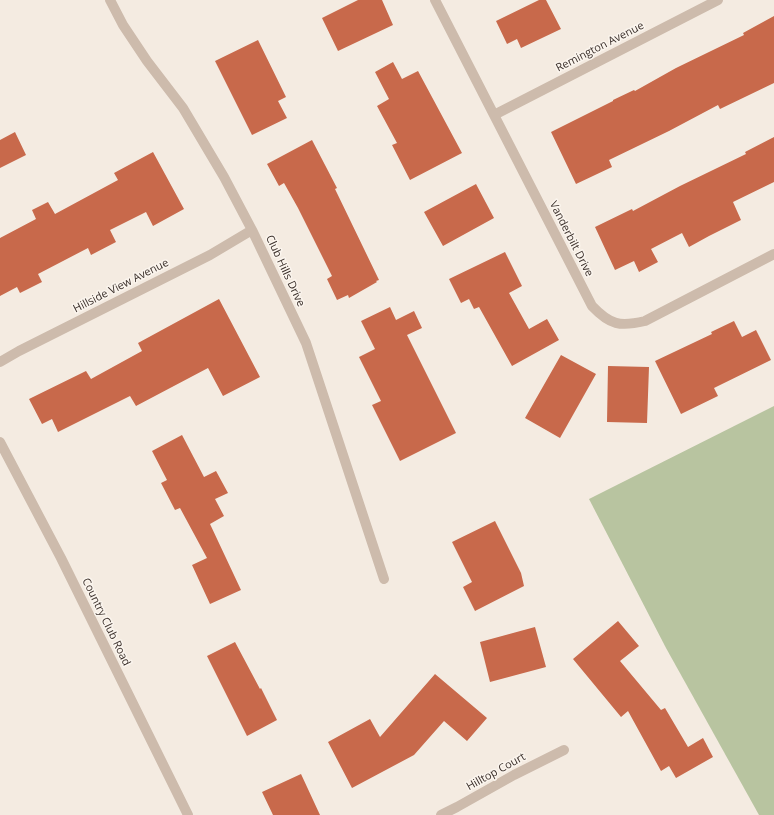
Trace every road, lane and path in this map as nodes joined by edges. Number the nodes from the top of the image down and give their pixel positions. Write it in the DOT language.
graph roads {
  1 [pos="110,0"];
  2 [pos="435,0"];
  3 [pos="718,0"];
  4 [pos="494,115"];
  5 [pos="252,230"];
  6 [pos="774,254"];
  7 [pos="0,362"];
  8 [pos="0,442"];
  9 [pos="384,579"];
  10 [pos="564,750"];
  11 [pos="188,815"];
  12 [pos="440,815"];
  1 -- 5 [label="street, Club Hills Drive"];
  2 -- 4 [label="street, Vanderbilt Drive"];
  3 -- 4 [label="street, Remington Avenue"];
  4 -- 6 [label="street, Vanderbilt Drive"];
  5 -- 7 [label="street, Hillside View Avenue"];
  5 -- 9 [label="street, Club Hills Drive"];
  8 -- 11 [label="street, Country Club Road"];
  10 -- 12 [label="street, Hilltop Court"];
}
